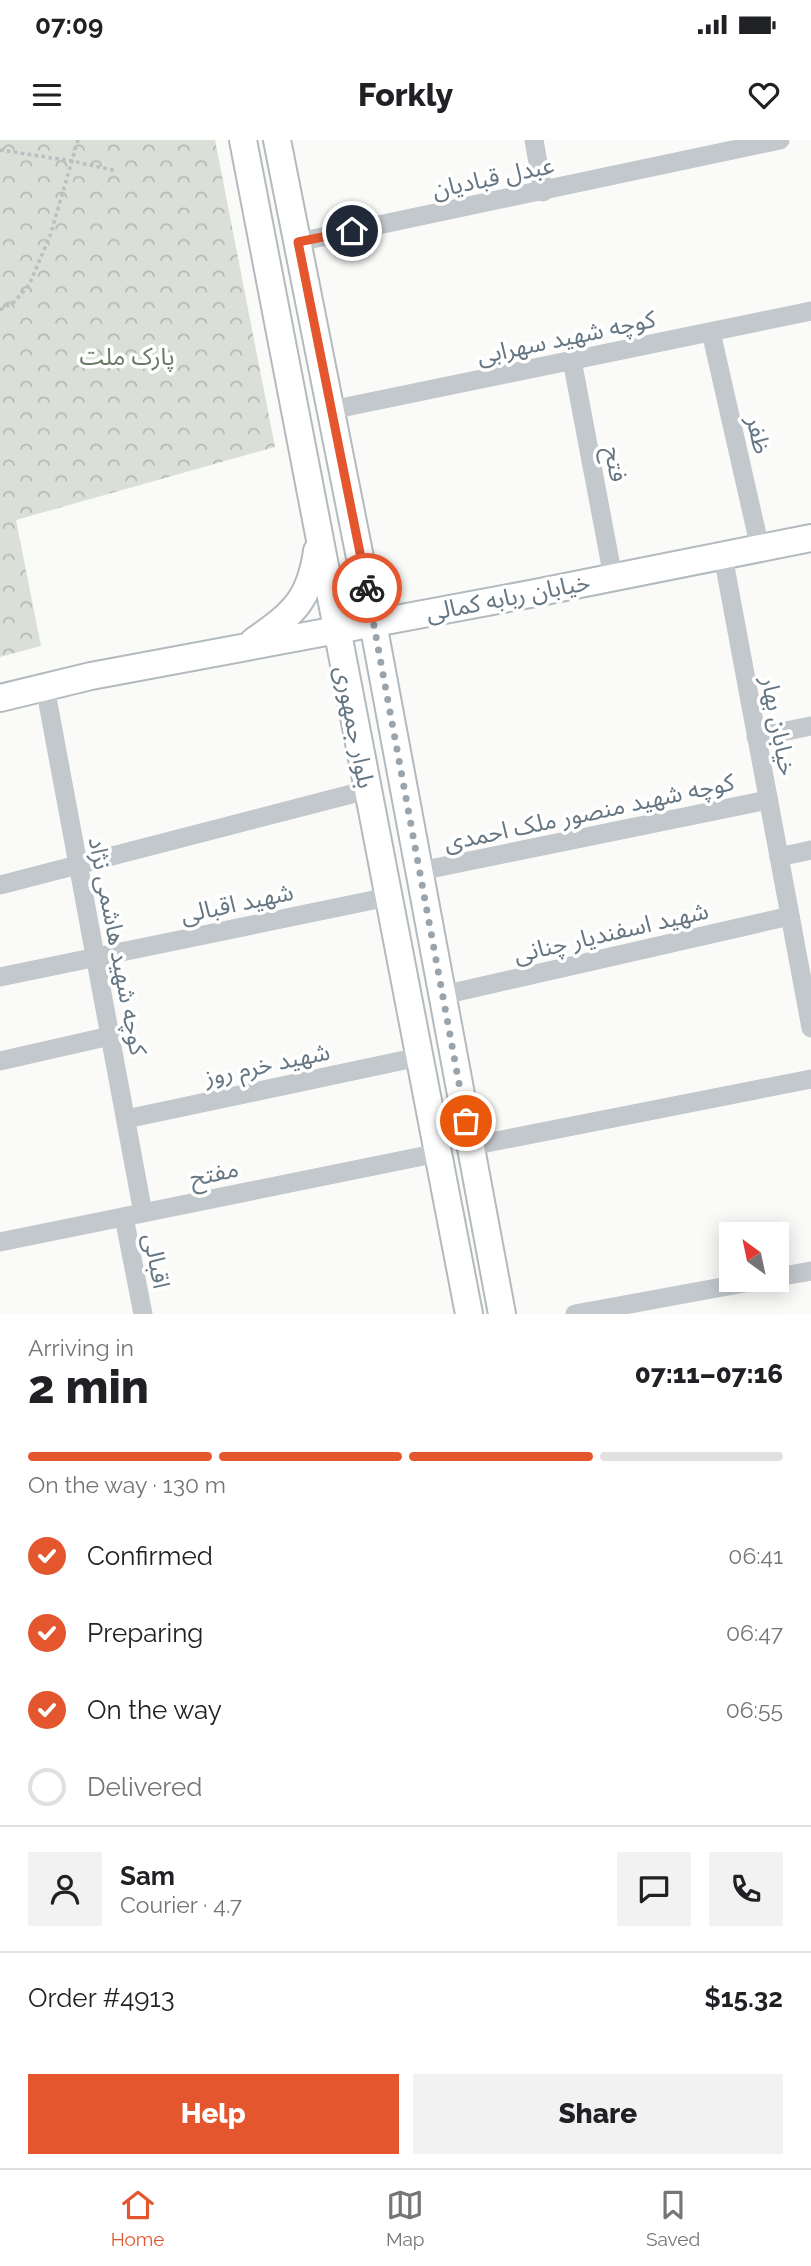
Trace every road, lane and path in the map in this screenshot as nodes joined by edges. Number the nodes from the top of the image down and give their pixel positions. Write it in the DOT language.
graph roads {
  1 [pos="78,140"];
  2 [pos="243,140"];
  3 [pos="277,140"];
  4 [pos="534,140"];
  5 [pos="780,140"];
  6 [pos="0,150"];
  7 [pos="72,161"];
  8 [pos="117,171"];
  9 [pos="543,192"];
  10 [pos="298,242"];
  11 [pos="0,310"];
  12 [pos="811,311"];
  13 [pos="711,332"];
  14 [pos="572,360"];
  15 [pos="331,410"];
  16 [pos="811,538"];
  17 [pos="318,539"];
  18 [pos="760,548"];
  19 [pos="723,556"];
  20 [pos="613,577"];
  21 [pos="373,623"];
  22 [pos="336,630"];
  23 [pos="245,647"];
  24 [pos="45,687"];
  25 [pos="0,698"];
  26 [pos="811,726"];
  27 [pos="757,737"];
  28 [pos="367,790"];
  29 [pos="768,800"];
  30 [pos="811,850"];
  31 [pos="779,857"];
  32 [pos="78,865"];
  33 [pos="420,871"];
  34 [pos="0,885"];
  35 [pos="388,897"];
  36 [pos="790,916"];
  37 [pos="96,957"];
  38 [pos="0,977"];
  39 [pos="808,994"];
  40 [pos="443,995"];
  41 [pos="811,1028"];
  42 [pos="110,1036"];
  43 [pos="419,1057"];
  44 [pos="0,1061"];
  45 [pos="811,1079"];
  46 [pos="126,1119"];
  47 [pos="471,1146"];
  48 [pos="438,1153"];
  49 [pos="134,1215"];
  50 [pos="0,1242"];
  51 [pos="811,1271"];
  52 [pos="789,1275"];
  53 [pos="719,1288"];
  54 [pos="143,1314"];
  55 [pos="470,1314"];
  56 [pos="502,1314"];
  57 [pos="575,1314"];
  1 -- 7 [label="path"];
  2 -- 17 [label="street, بلوار جمهوری"];
  3 -- 10 [label="street, بلوار جمهوری"];
  4 -- 9 [label="street"];
  5 -- 9 [label="street, عبدل قبادیان"];
  6 -- 7 [label="path"];
  7 -- 8 [label="path"];
  7 -- 11 [label="path"];
  9 -- 10 [label="street, عبدل قبادیان"];
  10 -- 15 [label="street, بلوار جمهوری"];
  12 -- 13 [label="street, کوچه شهید سهرابی"];
  13 -- 14 [label="street, کوچه شهید سهرابی"];
  13 -- 18 [label="street, ظفر"];
  14 -- 15 [label="street, کوچه شهید سهرابی"];
  14 -- 20 [label="street, فتح"];
  15 -- 21 [label="street, بلوار جمهوری"];
  16 -- 18 [label="street, خیابان ربابه کمالی"];
  17 -- 22 [label="street, بلوار جمهوری"];
  17 -- 23 [label="street"];
  18 -- 19 [label="street, خیابان ربابه کمالی"];
  19 -- 20 [label="street, خیابان ربابه کمالی"];
  19 -- 27 [label="street, خیابان بهار"];
  20 -- 21 [label="street, خیابان ربابه کمالی"];
  21 -- 22 [label="street, خیابان ربابه کمالی"];
  21 -- 33 [label="street, بلوار جمهوری"];
  22 -- 23 [label="street, خیابان ربابه کمالی"];
  22 -- 28 [label="street, بلوار جمهوری"];
  23 -- 24 [label="street, خیابان ربابه کمالی"];
  24 -- 25 [label="street, خیابان ربابه کمالی"];
  24 -- 32 [label="street, کوچه شهید هاشمی نژاد"];
  26 -- 27 [label="street"];
  27 -- 29 [label="street, خیابان بهار"];
  28 -- 32 [label="street"];
  28 -- 35 [label="street, بلوار جمهوری"];
  29 -- 31 [label="street, خیابان بهار"];
  29 -- 33 [label="street, کوچه شهید منصور ملک احمدی"];
  30 -- 31 [label="street"];
  31 -- 36 [label="street, خیابان بهار"];
  32 -- 34 [label="street"];
  32 -- 37 [label="street, کوچه شهید هاشمی نژاد"];
  33 -- 40 [label="street, بلوار جمهوری"];
  35 -- 37 [label="street, شهید اقبالی"];
  35 -- 43 [label="street, بلوار جمهوری"];
  36 -- 39 [label="street, خیابان بهار"];
  36 -- 40 [label="street, شهید اسفندیار چنانی"];
  37 -- 38 [label="street, شهید اقبالی"];
  37 -- 42 [label="street, کوچه شهید هاشمی نژاد"];
  39 -- 41 [label="street, خیابان بهار"];
  40 -- 47 [label="street, بلوار جمهوری"];
  42 -- 44 [label="street"];
  42 -- 46 [label="street, کوچه شهید هاشمی نژاد"];
  43 -- 46 [label="street, شهید خرم روز"];
  43 -- 48 [label="street, بلوار جمهوری"];
  45 -- 47 [label="street"];
  46 -- 49 [label="street, کوچه شهید هاشمی نژاد"];
  47 -- 56 [label="street, بلوار جمهوری"];
  48 -- 49 [label="street, مفتح"];
  48 -- 55 [label="street, بلوار جمهوری"];
  49 -- 50 [label="street, مفتح"];
  49 -- 54 [label="street, اقبالی"];
  51 -- 52 [label="street"];
  53 -- 57 [label="street"];
}
